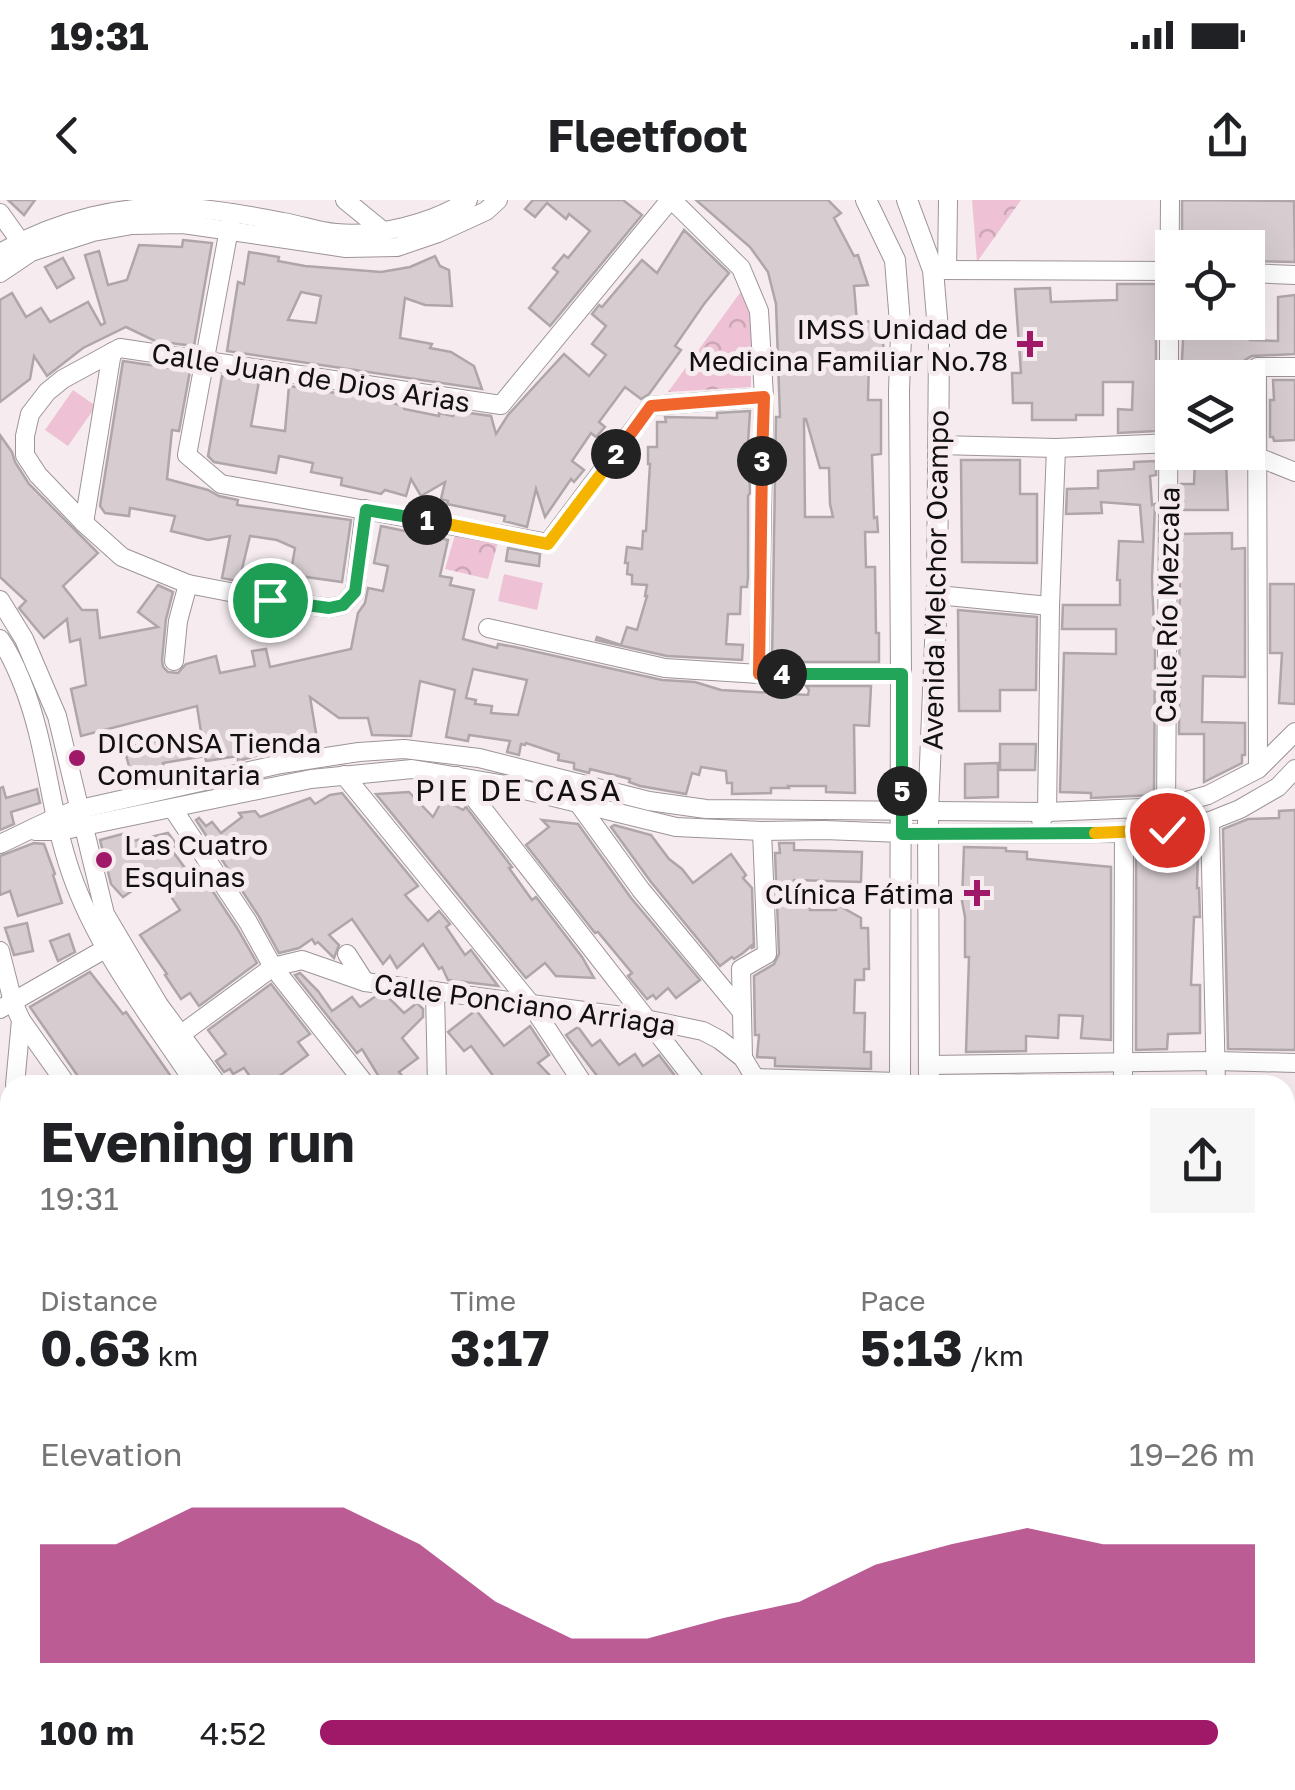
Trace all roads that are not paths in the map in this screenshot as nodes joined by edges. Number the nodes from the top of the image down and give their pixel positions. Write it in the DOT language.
graph roads {
  1 [pos="105,200"];
  2 [pos="344,200"];
  3 [pos="468,200"];
  4 [pos="498,200"];
  5 [pos="671,200"];
  6 [pos="866,200"];
  7 [pos="907,200"];
  8 [pos="948,200"];
  9 [pos="1170,200"];
  10 [pos="0,212"];
  11 [pos="93,216"];
  12 [pos="231,221"];
  13 [pos="1171,230"];
  14 [pos="383,231"];
  15 [pos="20,242"];
  16 [pos="0,253"];
  17 [pos="940,270"];
  18 [pos="1155,270"];
  19 [pos="0,273"];
  20 [pos="1265,274"];
  21 [pos="1295,275"];
  22 [pos="112,352"];
  23 [pos="206,360"];
  24 [pos="1265,367"];
  25 [pos="1295,367"];
  26 [pos="764,397"];
  27 [pos="1155,444"];
  28 [pos="938,445"];
  29 [pos="1056,448"];
  30 [pos="1265,459"];
  31 [pos="1170,470"];
  32 [pos="1252,470"];
  33 [pos="1295,472"];
  34 [pos="366,510"];
  35 [pos="84,523"];
  36 [pos="188,584"];
  37 [pos="937,595"];
  38 [pos="0,600"];
  39 [pos="1050,606"];
  40 [pos="488,628"];
  41 [pos="0,639"];
  42 [pos="174,661"];
  43 [pos="759,674"];
  44 [pos="902,674"];
  45 [pos="1295,732"];
  46 [pos="65,748"];
  47 [pos="43,752"];
  48 [pos="1258,769"];
  49 [pos="1295,770"];
  50 [pos="344,776"];
  51 [pos="457,776"];
  52 [pos="578,804"];
  53 [pos="1165,807"];
  54 [pos="173,809"];
  55 [pos="902,812"];
  56 [pos="928,812"];
  57 [pos="1047,812"];
  58 [pos="82,818"];
  59 [pos="1210,821"];
  60 [pos="58,824"];
  61 [pos="1167,830"];
  62 [pos="762,831"];
  63 [pos="1032,833"];
  64 [pos="1124,833"];
  65 [pos="902,834"];
  66 [pos="928,834"];
  67 [pos="0,844"];
  68 [pos="105,949"];
  69 [pos="0,951"];
  70 [pos="347,954"];
  71 [pos="273,967"];
  72 [pos="365,982"];
  73 [pos="435,991"];
  74 [pos="146,997"];
  75 [pos="530,1003"];
  76 [pos="6,1005"];
  77 [pos="742,1012"];
  78 [pos="645,1019"];
  79 [pos="20,1020"];
  80 [pos="180,1034"];
  81 [pos="743,1058"];
  82 [pos="1216,1061"];
  83 [pos="1123,1062"];
  84 [pos="1295,1063"];
  85 [pos="15,1075"];
  86 [pos="60,1075"];
  87 [pos="190,1075"];
  88 [pos="211,1075"];
  89 [pos="358,1075"];
  90 [pos="438,1075"];
  91 [pos="577,1075"];
  92 [pos="686,1075"];
  93 [pos="752,1075"];
  94 [pos="900,1075"];
  95 [pos="929,1075"];
  96 [pos="1123,1075"];
  97 [pos="1216,1075"];
  1 -- 11 [label="street"];
  2 -- 14 [label="street"];
  3 -- 14 [label="street"];
  4 -- 12 [label="street"];
  5 -- 23 [label="street, Calle Juan de Dios Arias"];
  5 -- 26 [label="street"];
  6 -- 44 [label="main road, Avenida Melchor Ocampo"];
  7 -- 17 [label="main road, Avenida Melchor Ocampo"];
  8 -- 17 [label="street"];
  9 -- 13 [label="street, Calle Río Mezcala"];
  10 -- 15 [label="street"];
  11 -- 12 [label="street"];
  11 -- 15 [label="street"];
  12 -- 14 [label="street"];
  12 -- 19 [label="street"];
  12 -- 23 [label="street"];
  15 -- 16 [label="street"];
  17 -- 18 [label="street"];
  17 -- 28 [label="main road, Avenida Melchor Ocampo"];
  20 -- 21 [label="street"];
  22 -- 23 [label="street, Calle Juan de Dios Arias"];
  22 -- 35 [label="street"];
  22 -- 35 [label="street, Calle Juan de Dios Arias"];
  23 -- 34 [label="street"];
  24 -- 25 [label="street"];
  26 -- 34 [label="street"];
  26 -- 43 [label="street"];
  27 -- 29 [label="street"];
  28 -- 29 [label="street"];
  28 -- 37 [label="main road, Avenida Melchor Ocampo"];
  29 -- 39 [label="street"];
  30 -- 33 [label="street"];
  31 -- 53 [label="street, Calle Río Mezcala"];
  32 -- 48 [label="street"];
  34 -- 36 [label="street, Calle Juan de Dios Arias"];
  35 -- 36 [label="street, Calle Juan de Dios Arias"];
  36 -- 42 [label="street"];
  37 -- 39 [label="street"];
  37 -- 56 [label="main road, Avenida Melchor Ocampo"];
  38 -- 46 [label="street"];
  39 -- 57 [label="street"];
  40 -- 43 [label="street"];
  41 -- 47 [label="street"];
  43 -- 44 [label="street"];
  44 -- 55 [label="main road, Avenida Melchor Ocampo"];
  45 -- 48 [label="street"];
  46 -- 47 [label="street"];
  46 -- 58 [label="street"];
  47 -- 60 [label="street"];
  48 -- 53 [label="street"];
  49 -- 59 [label="street"];
  50 -- 51 [label="street"];
  50 -- 54 [label="street"];
  50 -- 75 [label="street"];
  51 -- 52 [label="street"];
  51 -- 78 [label="street"];
  52 -- 62 [label="street"];
  52 -- 77 [label="street"];
  53 -- 57 [label="street"];
  53 -- 61 [label="street, Calle Río Mezcala"];
  54 -- 58 [label="street"];
  54 -- 71 [label="street"];
  55 -- 56 [label="street"];
  55 -- 58 [label="street"];
  55 -- 65 [label="main road, Avenida Melchor Ocampo"];
  56 -- 57 [label="street"];
  56 -- 66 [label="main road, Avenida Melchor Ocampo"];
  57 -- 63 [label="street"];
  58 -- 60 [label="street"];
  58 -- 74 [label="street"];
  59 -- 61 [label="street"];
  59 -- 82 [label="street"];
  60 -- 67 [label="street"];
  60 -- 68 [label="street"];
  61 -- 64 [label="street"];
  62 -- 65 [label="street"];
  62 -- 77 [label="street"];
  63 -- 64 [label="street"];
  63 -- 66 [label="street"];
  64 -- 83 [label="street"];
  65 -- 66 [label="street"];
  65 -- 94 [label="main road, Avenida Melchor Ocampo"];
  66 -- 95 [label="main road, Avenida Melchor Ocampo"];
  68 -- 74 [label="street"];
  68 -- 76 [label="street"];
  69 -- 76 [label="street"];
  70 -- 72 [label="street"];
  71 -- 72 [label="street, Calle Ponciano Arriaga"];
  71 -- 80 [label="street"];
  71 -- 89 [label="street"];
  72 -- 73 [label="street, Calle Ponciano Arriaga"];
  73 -- 75 [label="street, Calle Ponciano Arriaga"];
  73 -- 90 [label="street"];
  74 -- 80 [label="street"];
  74 -- 87 [label="street"];
  75 -- 78 [label="street, Calle Ponciano Arriaga"];
  75 -- 91 [label="street"];
  76 -- 79 [label="street"];
  77 -- 81 [label="street"];
  78 -- 81 [label="street, Calle Ponciano Arriaga"];
  78 -- 92 [label="street"];
  79 -- 85 [label="street"];
  79 -- 86 [label="street"];
  80 -- 88 [label="street"];
  81 -- 93 [label="street, Calle Ponciano Arriaga"];
  82 -- 83 [label="street"];
  82 -- 84 [label="street"];
  82 -- 97 [label="street"];
  83 -- 95 [label="street"];
  83 -- 96 [label="street"];
}
